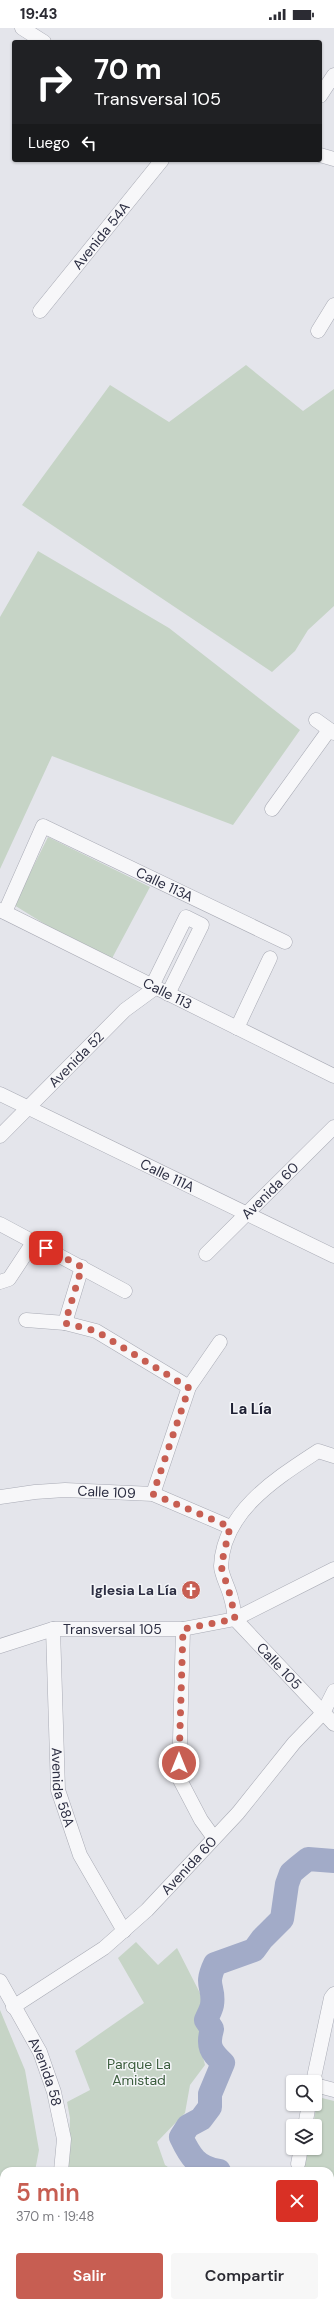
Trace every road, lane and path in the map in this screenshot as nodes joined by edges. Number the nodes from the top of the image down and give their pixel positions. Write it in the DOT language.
graph roads {
  1 [pos="22,28"];
  2 [pos="41,40"];
  3 [pos="334,75"];
  4 [pos="322,93"];
  5 [pos="322,156"];
  6 [pos="334,159"];
  7 [pos="160,162"];
  8 [pos="334,305"];
  9 [pos="40,311"];
  10 [pos="318,331"];
  11 [pos="316,720"];
  12 [pos="332,732"];
  13 [pos="272,809"];
  14 [pos="2,911"];
  15 [pos="285,942"];
  16 [pos="270,958"];
  17 [pos="158,989"];
  18 [pos="237,1028"];
  19 [pos="334,1076"];
  20 [pos="0,1094"];
  21 [pos="27,1108"];
  22 [pos="334,1127"];
  23 [pos="0,1136"];
  24 [pos="248,1213"];
  25 [pos="0,1224"];
  26 [pos="34,1241"];
  27 [pos="206,1254"];
  28 [pos="334,1256"];
  29 [pos="82,1267"];
  30 [pos="0,1282"];
  31 [pos="125,1291"];
  32 [pos="26,1320"];
  33 [pos="65,1323"];
  34 [pos="220,1342"];
  35 [pos="189,1388"];
  36 [pos="334,1456"];
  37 [pos="153,1494"];
  38 [pos="0,1497"];
  39 [pos="230,1527"];
  40 [pos="334,1569"];
  41 [pos="235,1619"];
  42 [pos="54,1629"];
  43 [pos="183,1629"];
  44 [pos="0,1646"];
  45 [pos="334,1691"];
  46 [pos="328,1711"];
  47 [pos="334,1724"];
  48 [pos="214,1838"];
  49 [pos="124,1931"];
  50 [pos="0,1981"];
  51 [pos="334,1994"];
  52 [pos="13,2007"];
  53 [pos="314,2075"];
  54 [pos="322,2087"];
  55 [pos="334,2090"];
  56 [pos="300,2155"];
  57 [pos="298,2164"];
  58 [pos="61,2167"];
  1 -- 2 [label="street"];
  3 -- 4 [label="street"];
  5 -- 6 [label="street"];
  7 -- 9 [label="street, Avenida 54A"];
  8 -- 10 [label="street"];
  11 -- 12 [label="street"];
  12 -- 13 [label="street"];
  14 -- 15 [label="street, Calle 113A"];
  14 -- 17 [label="street, Calle 113"];
  16 -- 18 [label="street"];
  17 -- 18 [label="street, Calle 113"];
  17 -- 21 [label="street, Avenida 52"];
  18 -- 19 [label="street, Calle 113"];
  20 -- 21 [label="street, Calle 111A"];
  21 -- 23 [label="street, Avenida 52"];
  21 -- 24 [label="street, Calle 111A"];
  22 -- 24 [label="street, Avenida 60"];
  24 -- 27 [label="street, Avenida 60"];
  24 -- 28 [label="street, Calle 111A"];
  25 -- 26 [label="street"];
  26 -- 29 [label="street"];
  26 -- 30 [label="street"];
  29 -- 31 [label="street"];
  29 -- 33 [label="street"];
  32 -- 33 [label="street"];
  33 -- 35 [label="street"];
  34 -- 35 [label="street"];
  35 -- 37 [label="street"];
  36 -- 39 [label="street"];
  37 -- 38 [label="street, Calle 109"];
  37 -- 39 [label="street, Calle 109"];
  39 -- 41 [label="street"];
  40 -- 41 [label="street, Transversal 105"];
  41 -- 43 [label="street, Transversal 105"];
  41 -- 46 [label="street, Calle 105"];
  42 -- 43 [label="street, Transversal 105"];
  42 -- 44 [label="street, Transversal 105"];
  42 -- 49 [label="street, Avenida 58A"];
  43 -- 48 [label="street"];
  45 -- 46 [label="street, Avenida 60"];
  46 -- 47 [label="street, Calle 105"];
  46 -- 48 [label="street, Avenida 60"];
  48 -- 49 [label="street, Avenida 60"];
  49 -- 52 [label="street, Avenida 60"];
  50 -- 52 [label="street, Avenida 58"];
  51 -- 53 [label="street"];
  52 -- 58 [label="street, Avenida 58"];
  54 -- 55 [label="street"];
  56 -- 57 [label="street"];
}
